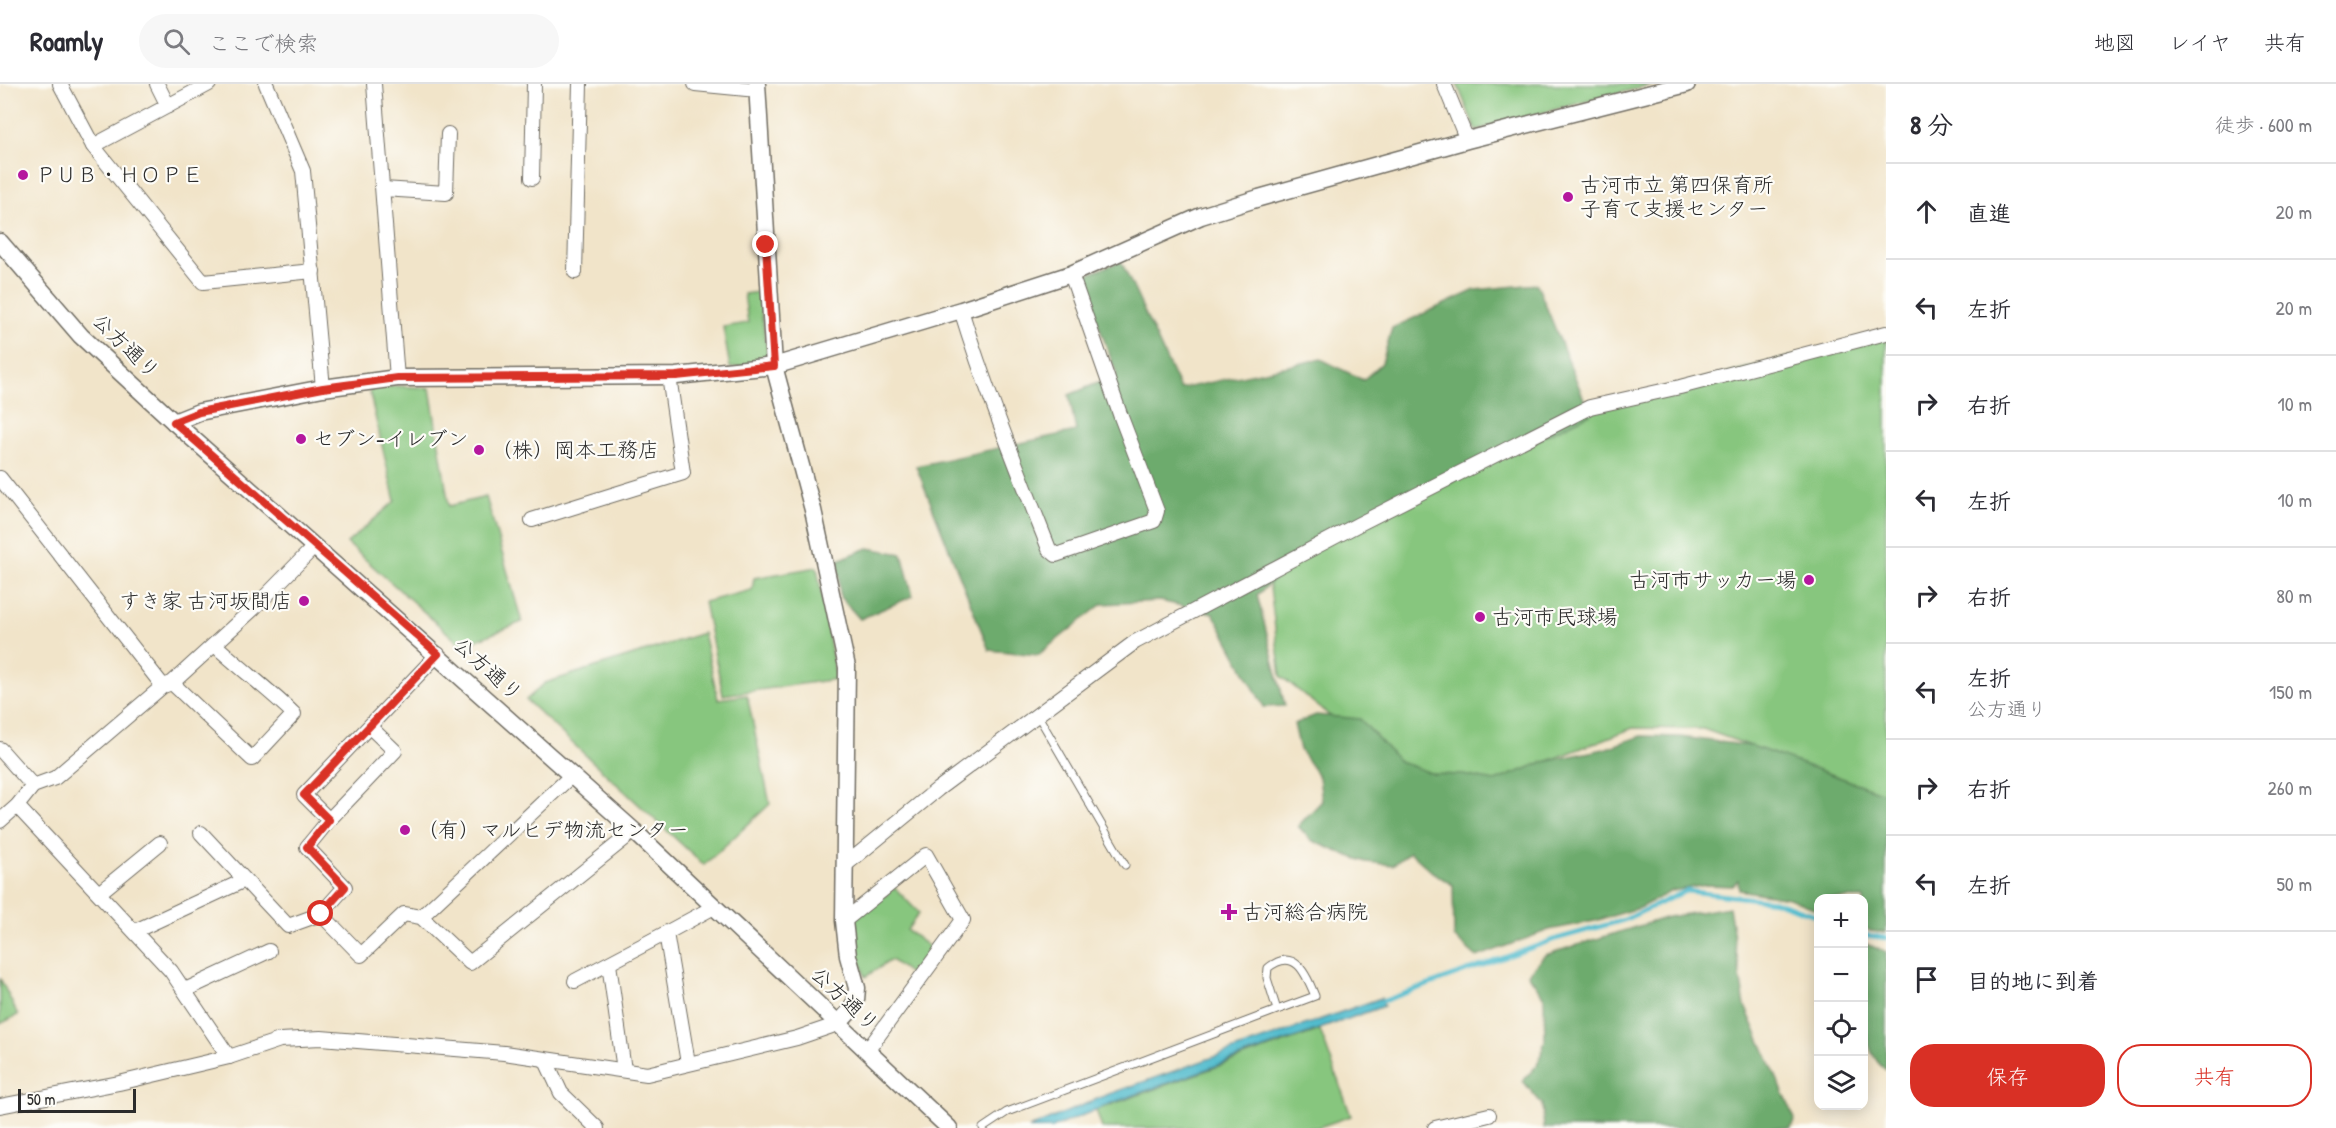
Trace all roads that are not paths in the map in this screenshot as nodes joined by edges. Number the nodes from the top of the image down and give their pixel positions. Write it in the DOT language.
graph roads {
  1 [pos="60,84"];
  2 [pos="157,84"];
  3 [pos="208,84"];
  4 [pos="266,84"];
  5 [pos="374,84"];
  6 [pos="534,84"];
  7 [pos="580,84"];
  8 [pos="695,84"];
  9 [pos="1444,84"];
  10 [pos="1687,84"];
  11 [pos="757,87"];
  12 [pos="168,106"];
  13 [pos="448,134"];
  14 [pos="1467,140"];
  15 [pos="93,146"];
  16 [pos="532,178"];
  17 [pos="383,189"];
  18 [pos="2,251"];
  19 [pos="313,271"];
  20 [pos="575,272"];
  21 [pos="1071,274"];
  22 [pos="961,310"];
  23 [pos="1886,333"];
  24 [pos="774,366"];
  25 [pos="669,376"];
  26 [pos="397,378"];
  27 [pos="323,388"];
  28 [pos="174,422"];
  29 [pos="0,478"];
  30 [pos="532,520"];
  31 [pos="315,546"];
  32 [pos="215,645"];
  33 [pos="438,654"];
  34 [pos="167,685"];
  35 [pos="1037,714"];
  36 [pos="370,727"];
  37 [pos="0,750"];
  38 [pos="572,775"];
  39 [pos="33,786"];
  40 [pos="18,806"];
  41 [pos="329,820"];
  42 [pos="0,821"];
  43 [pos="634,831"];
  44 [pos="201,832"];
  45 [pos="160,843"];
  46 [pos="1125,865"];
  47 [pos="844,866"];
  48 [pos="245,880"];
  49 [pos="99,893"];
  50 [pos="714,907"];
  51 [pos="321,914"];
  52 [pos="421,917"];
  53 [pos="844,921"];
  54 [pos="135,931"];
  55 [pos="666,933"];
  56 [pos="269,951"];
  57 [pos="609,964"];
  58 [pos="575,981"];
  59 [pos="185,990"];
  60 [pos="1278,1010"];
  61 [pos="838,1024"];
  62 [pos="867,1051"];
  63 [pos="229,1056"];
  64 [pos="546,1061"];
  65 [pos="688,1063"];
  66 [pos="624,1070"];
  67 [pos="0,1106"];
  68 [pos="1489,1115"];
  69 [pos="597,1128"];
  70 [pos="949,1128"];
  71 [pos="983,1128"];
  72 [pos="1435,1128"];
  1 -- 15 [label="street"];
  2 -- 12 [label="street"];
  3 -- 12 [label="street"];
  4 -- 19 [label="street"];
  5 -- 17 [label="street"];
  6 -- 16 [label="street"];
  7 -- 20 [label="street"];
  8 -- 11 [label="street"];
  9 -- 14 [label="street"];
  10 -- 14 [label="street"];
  11 -- 24 [label="street"];
  12 -- 15 [label="street"];
  13 -- 17 [label="street"];
  14 -- 21 [label="street"];
  15 -- 19 [label="street"];
  17 -- 26 [label="street"];
  18 -- 28 [label="street, 公方通り"];
  19 -- 27 [label="street"];
  21 -- 22 [label="street"];
  21 -- 22 [label="street"];
  22 -- 24 [label="street"];
  23 -- 35 [label="street"];
  24 -- 25 [label="street"];
  24 -- 47 [label="street"];
  25 -- 26 [label="street"];
  25 -- 30 [label="street"];
  26 -- 27 [label="street"];
  27 -- 28 [label="street"];
  28 -- 31 [label="street, 公方通り"];
  29 -- 34 [label="street"];
  31 -- 32 [label="street"];
  31 -- 33 [label="street, 公方通り"];
  32 -- 34 [label="street"];
  32 -- 34 [label="street"];
  33 -- 36 [label="street"];
  33 -- 38 [label="street, 公方通り"];
  34 -- 39 [label="street"];
  35 -- 46 [label="lane"];
  35 -- 47 [label="street"];
  36 -- 41 [label="street"];
  36 -- 41 [label="street"];
  37 -- 39 [label="street"];
  38 -- 43 [label="street, 公方通り"];
  38 -- 52 [label="street"];
  39 -- 40 [label="street"];
  40 -- 42 [label="street"];
  40 -- 49 [label="street"];
  41 -- 51 [label="street"];
  43 -- 50 [label="street, 公方通り"];
  43 -- 52 [label="street"];
  44 -- 48 [label="street"];
  45 -- 49 [label="street"];
  47 -- 53 [label="street"];
  48 -- 51 [label="street"];
  48 -- 54 [label="street"];
  49 -- 54 [label="street"];
  50 -- 55 [label="street"];
  50 -- 61 [label="street, 公方通り"];
  51 -- 52 [label="street"];
  53 -- 61 [label="street"];
  53 -- 62 [label="street"];
  54 -- 59 [label="street"];
  55 -- 57 [label="street"];
  55 -- 65 [label="street"];
  56 -- 59 [label="street"];
  57 -- 58 [label="street"];
  57 -- 66 [label="street"];
  59 -- 63 [label="street"];
  60 -- 60 [label="lane"];
  60 -- 71 [label="lane"];
  61 -- 62 [label="street, 公方通り"];
  61 -- 65 [label="street"];
  62 -- 70 [label="street, 公方通り"];
  63 -- 64 [label="street"];
  63 -- 67 [label="street"];
  64 -- 66 [label="street"];
  64 -- 69 [label="street"];
  65 -- 66 [label="street"];
  68 -- 72 [label="street"];
}
